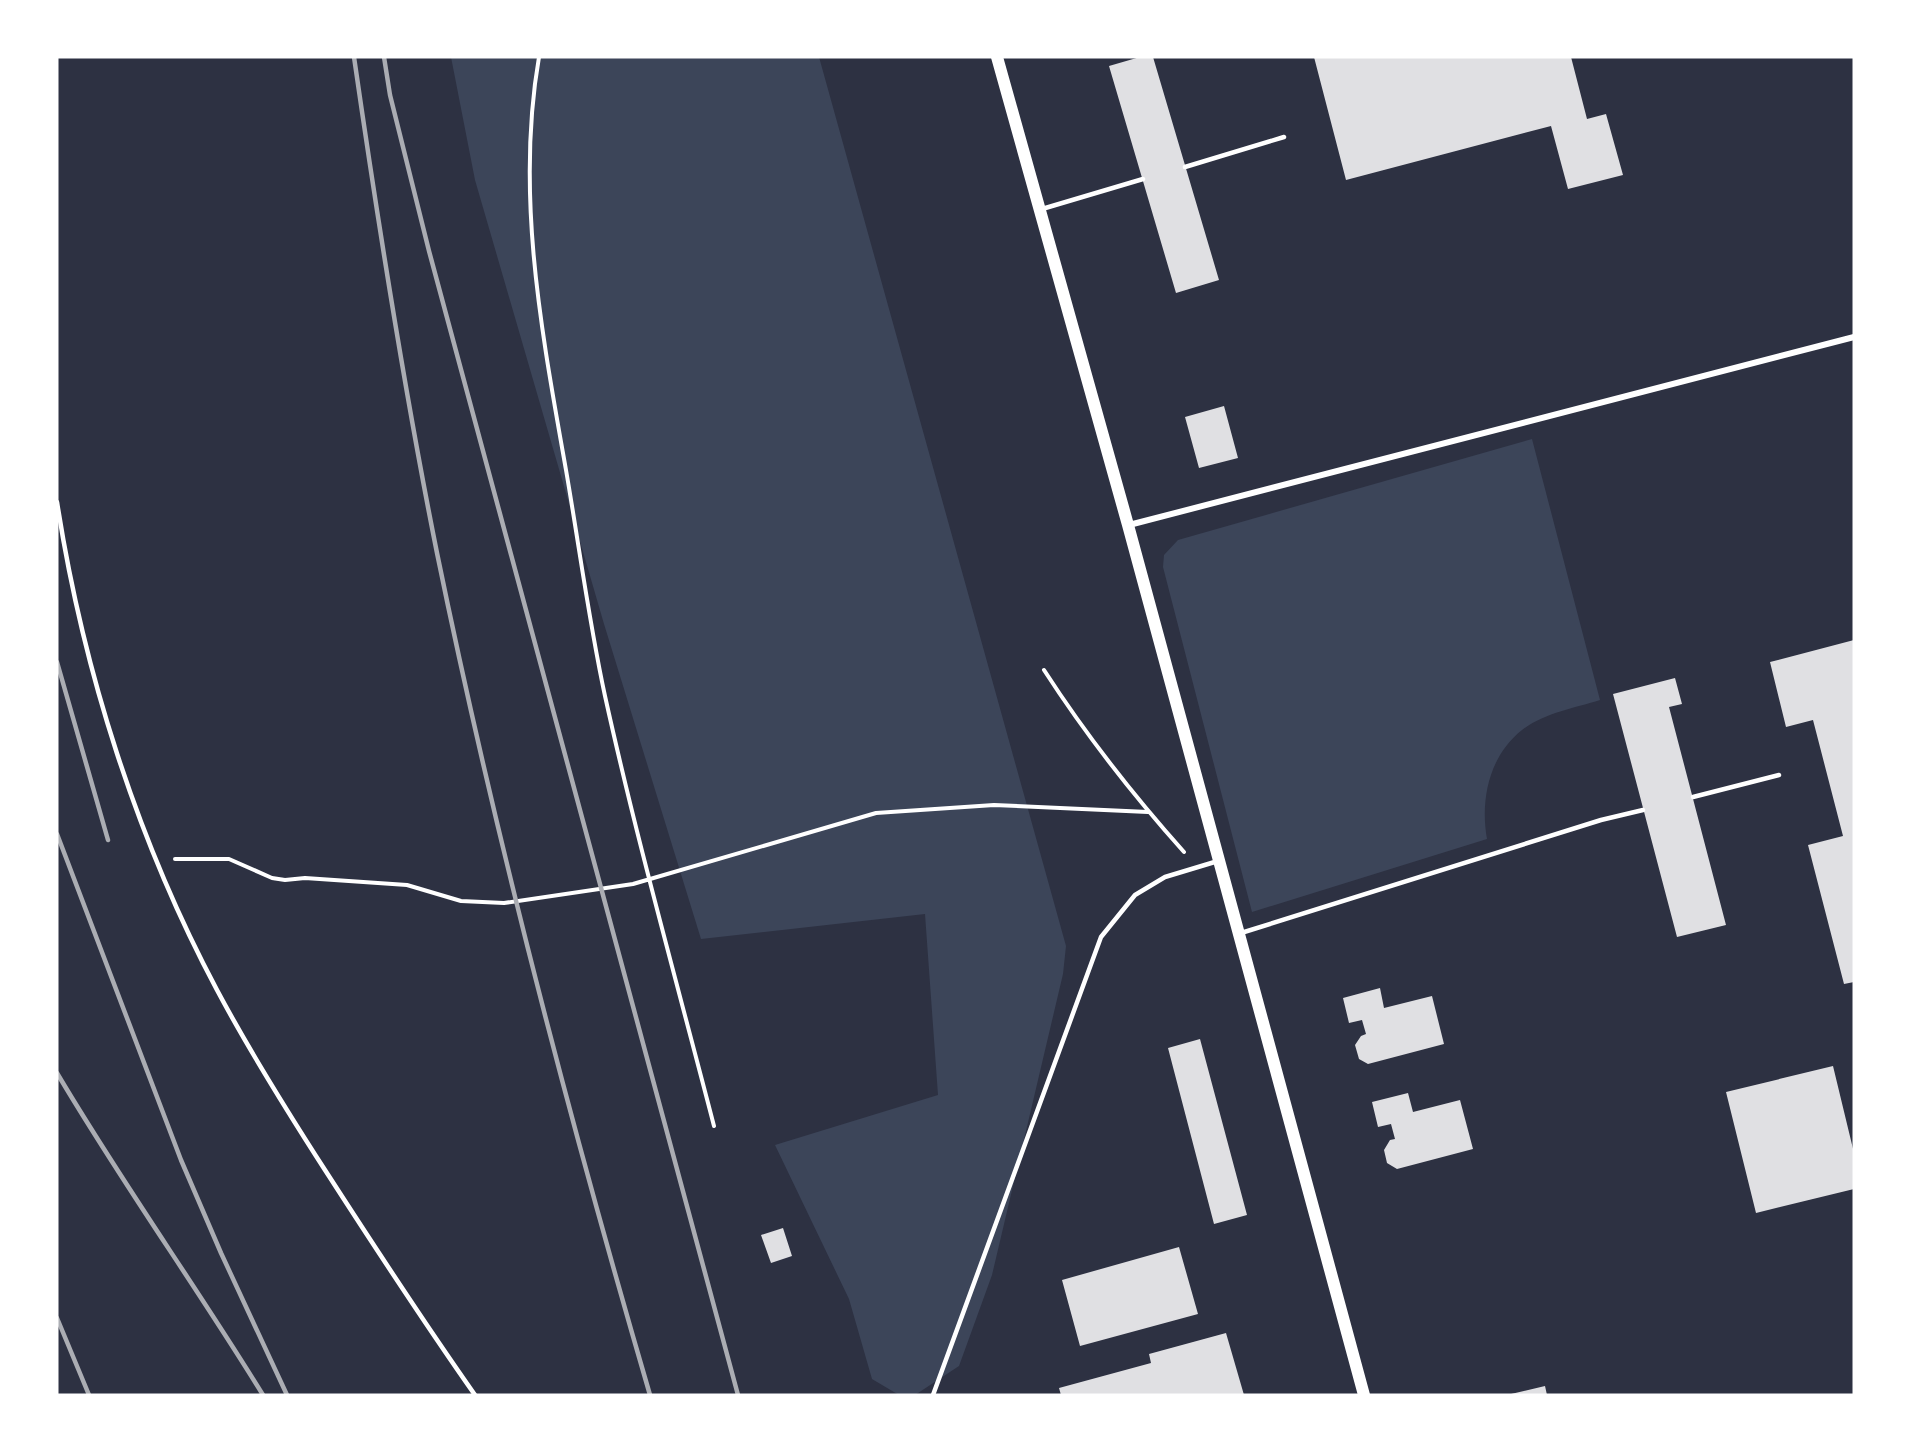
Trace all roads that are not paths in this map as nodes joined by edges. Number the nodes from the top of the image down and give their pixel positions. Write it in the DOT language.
graph roads {
  1 [pos="997,57"];
  2 [pos="1284,137"];
  3 [pos="1185,167"];
  4 [pos="1143,179"];
  5 [pos="1040,210"];
  6 [pos="1854,338"];
  7 [pos="57,502"];
  8 [pos="1128,525"];
  9 [pos="1779,774"];
  10 [pos="1693,797"];
  11 [pos="1643,810"];
  12 [pos="1218,861"];
  13 [pos="1239,934"];
  14 [pos="475,1395"];
  15 [pos="933,1395"];
  16 [pos="1364,1395"];
  1 -- 5 [label="main road"];
  2 -- 3 [label="lane"];
  4 -- 5 [label="lane"];
  5 -- 8 [label="main road"];
  6 -- 8 [label="street"];
  7 -- 14 [label="lane"];
  8 -- 12 [label="main road"];
  9 -- 10 [label="lane"];
  11 -- 13 [label="lane"];
  12 -- 13 [label="main road"];
  12 -- 15 [label="lane"];
  13 -- 16 [label="main road"];
}
